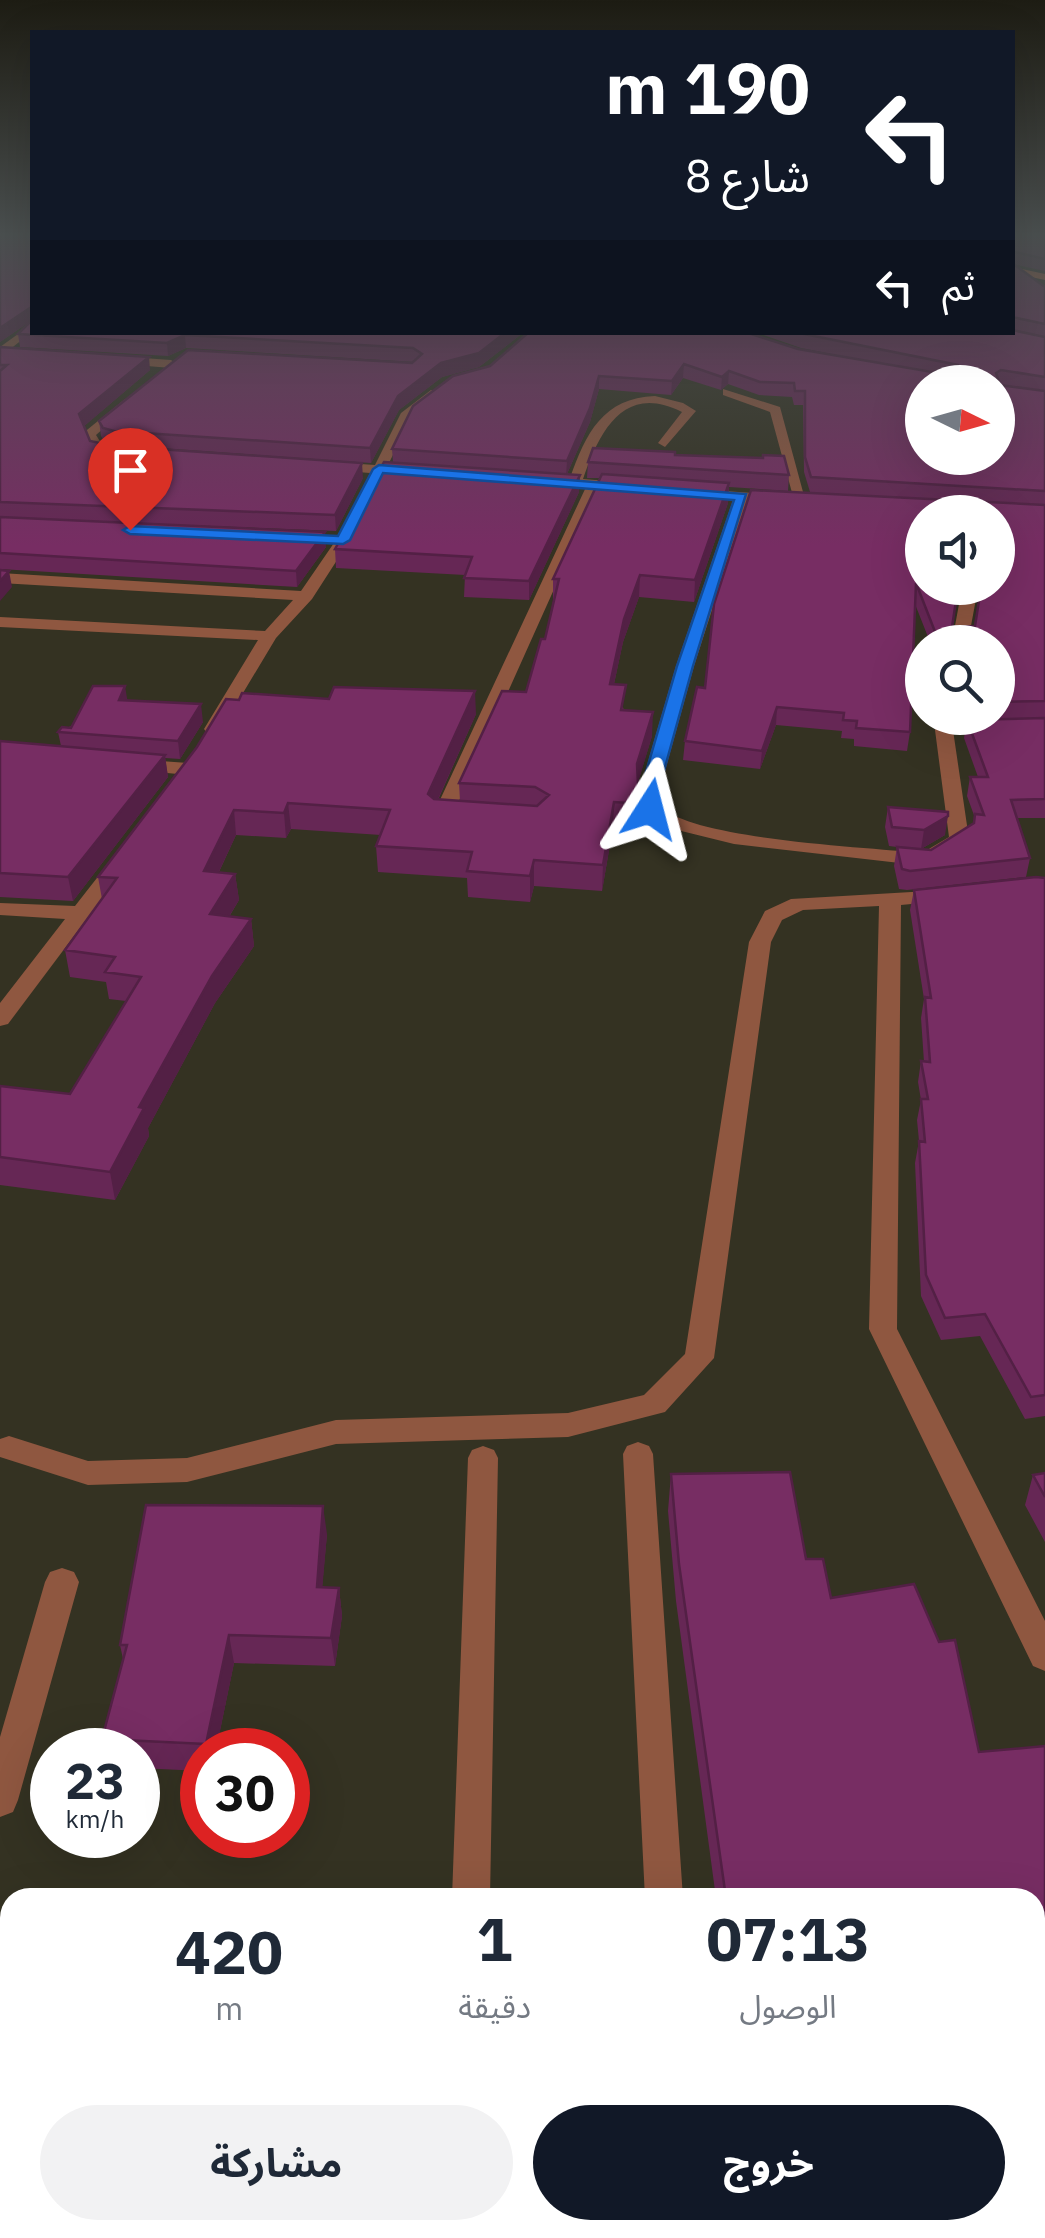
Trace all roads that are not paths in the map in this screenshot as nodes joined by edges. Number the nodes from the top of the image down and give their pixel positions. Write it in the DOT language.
graph roads {
  1 [pos="0,353"];
  2 [pos="19,354"];
  3 [pos="186,356"];
  4 [pos="95,359"];
  5 [pos="171,364"];
  6 [pos="157,376"];
  7 [pos="448,383"];
  8 [pos="144,387"];
  9 [pos="727,392"];
  10 [pos="665,443"];
  11 [pos="135,454"];
  12 [pos="323,466"];
  13 [pos="379,469"];
  14 [pos="438,473"];
  15 [pos="536,480"];
  16 [pos="574,482"];
  17 [pos="594,484"];
  18 [pos="649,489"];
  19 [pos="686,492"];
  20 [pos="741,496"];
  21 [pos="801,500"];
  22 [pos="818,501"];
  23 [pos="0,578"];
  24 [pos="306,596"];
  25 [pos="0,622"];
  26 [pos="270,636"];
  27 [pos="952,735"];
  28 [pos="113,764"];
  29 [pos="469,820"];
  30 [pos="135,841"];
  31 [pos="968,894"];
  32 [pos="890,902"];
  33 [pos="0,909"];
  34 [pos="82,913"];
  35 [pos="0,1019"];
  36 [pos="9,1448"];
  37 [pos="638,1454"];
  38 [pos="483,1458"];
  39 [pos="62,1582"];
  40 [pos="1045,1656"];
  41 [pos="0,1800"];
  42 [pos="471,1888"];
  43 [pos="663,1888"];
  1 -- 2 [label="street"];
  3 -- 5 [label="street"];
  4 -- 5 [label="street"];
  5 -- 6 [label="street"];
  7 -- 13 [label="street"];
  8 -- 11 [label="street"];
  9 -- 21 [label="street"];
  10 -- 16 [label="street"];
  12 -- 13 [label="street"];
  13 -- 14 [label="street"];
  13 -- 24 [label="street"];
  15 -- 16 [label="street"];
  16 -- 17 [label="street"];
  17 -- 18 [label="street"];
  17 -- 29 [label="street"];
  19 -- 20 [label="street"];
  20 -- 21 [label="street"];
  20 -- 27 [label="street"];
  21 -- 22 [label="street"];
  23 -- 24 [label="street"];
  24 -- 26 [label="street"];
  25 -- 26 [label="street"];
  26 -- 28 [label="street"];
  30 -- 34 [label="street"];
  31 -- 32 [label="street"];
  32 -- 36 [label="street"];
  32 -- 40 [label="street"];
  33 -- 34 [label="street"];
  34 -- 35 [label="street"];
  37 -- 43 [label="street"];
  38 -- 42 [label="street"];
  39 -- 41 [label="street"];
}
